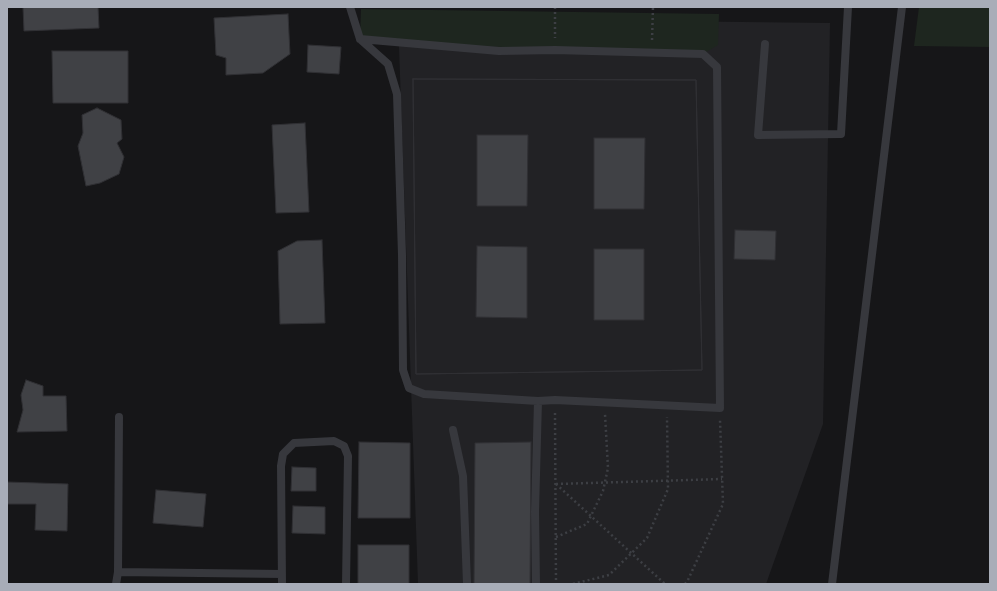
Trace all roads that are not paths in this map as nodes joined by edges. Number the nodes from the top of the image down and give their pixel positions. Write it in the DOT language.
graph roads {
  1 [pos="350,7"];
  2 [pos="848,7"];
  3 [pos="902,7"];
  4 [pos="360,39"];
  5 [pos="765,44"];
  6 [pos="538,401"];
  7 [pos="119,417"];
  8 [pos="452,430"];
  9 [pos="118,572"];
  10 [pos="282,574"];
  11 [pos="116,584"];
  12 [pos="282,584"];
  13 [pos="346,584"];
  14 [pos="467,584"];
  15 [pos="536,584"];
  16 [pos="832,584"];
  1 -- 4 [label="lane"];
  2 -- 5 [label="lane"];
  3 -- 16 [label="lane"];
  4 -- 6 [label="lane"];
  4 -- 6 [label="lane"];
  6 -- 15 [label="lane"];
  7 -- 9 [label="lane"];
  8 -- 14 [label="lane"];
  9 -- 10 [label="lane"];
  9 -- 11 [label="lane"];
  10 -- 12 [label="lane"];
  10 -- 13 [label="lane"];
}
